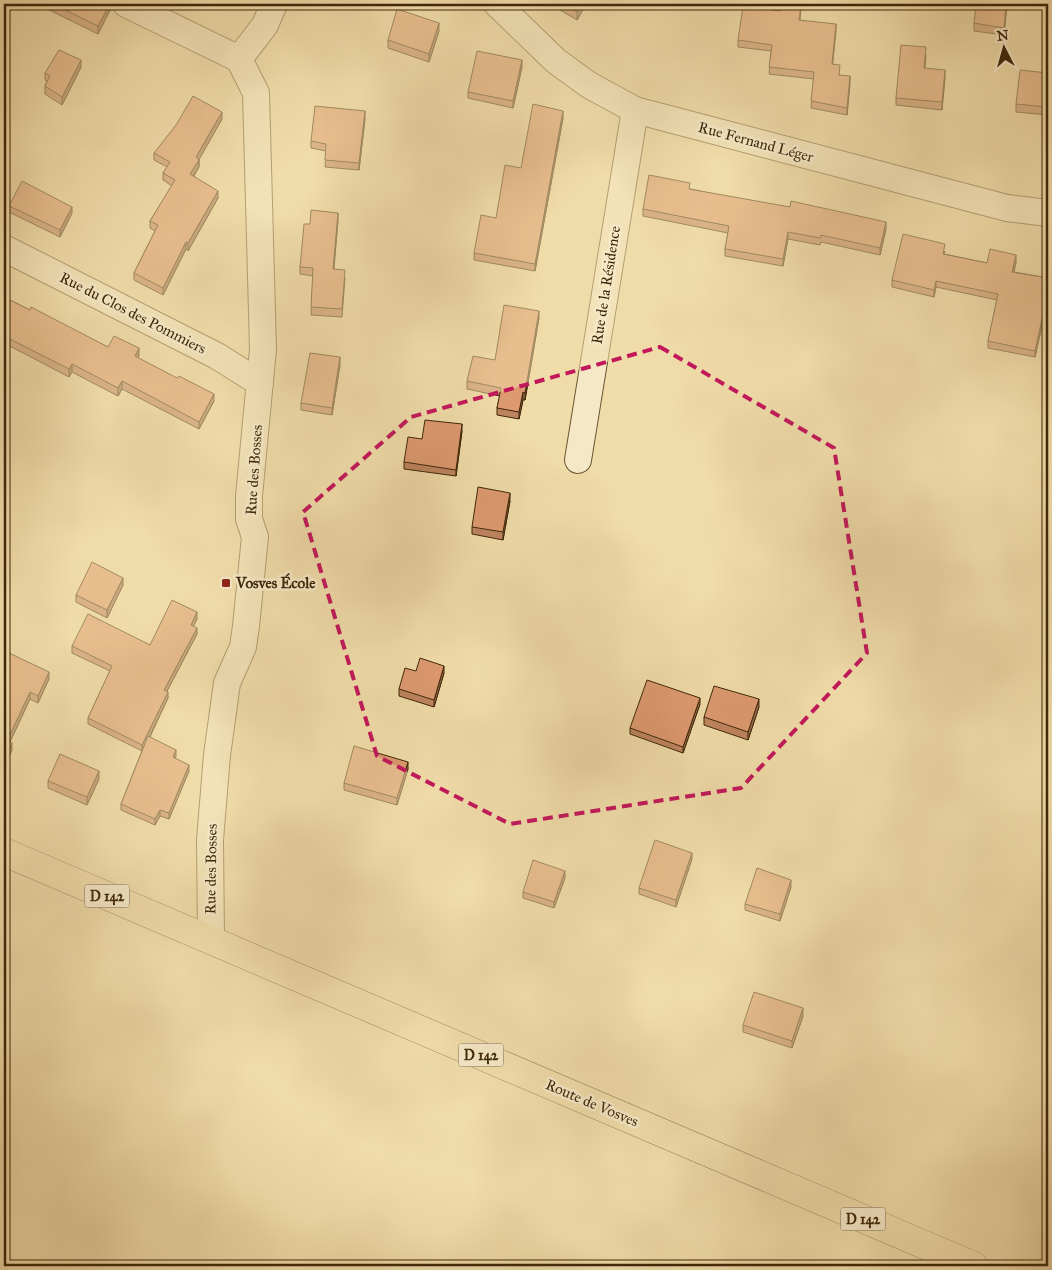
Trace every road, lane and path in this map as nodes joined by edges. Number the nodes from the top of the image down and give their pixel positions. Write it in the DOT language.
graph roads {
  1 [pos="126,4"];
  2 [pos="274,4"];
  3 [pos="497,4"];
  4 [pos="239,59"];
  5 [pos="635,110"];
  6 [pos="1048,213"];
  7 [pos="4,248"];
  8 [pos="260,383"];
  9 [pos="578,460"];
  10 [pos="4,852"];
  11 [pos="211,940"];
  12 [pos="974,1266"];
  1 -- 4 [label="street"];
  2 -- 4 [label="street"];
  3 -- 5 [label="street, Rue Fernand Léger"];
  4 -- 8 [label="street, Rue des Bosses"];
  5 -- 6 [label="street, Rue Fernand Léger"];
  5 -- 9 [label="street, Rue de la Résidence"];
  7 -- 8 [label="street, Rue du Clos des Pommiers"];
  8 -- 11 [label="street, Rue des Bosses"];
  10 -- 11 [label="main road, D 142"];
  11 -- 12 [label="main road, Route de Vosves / D 142"];
}
